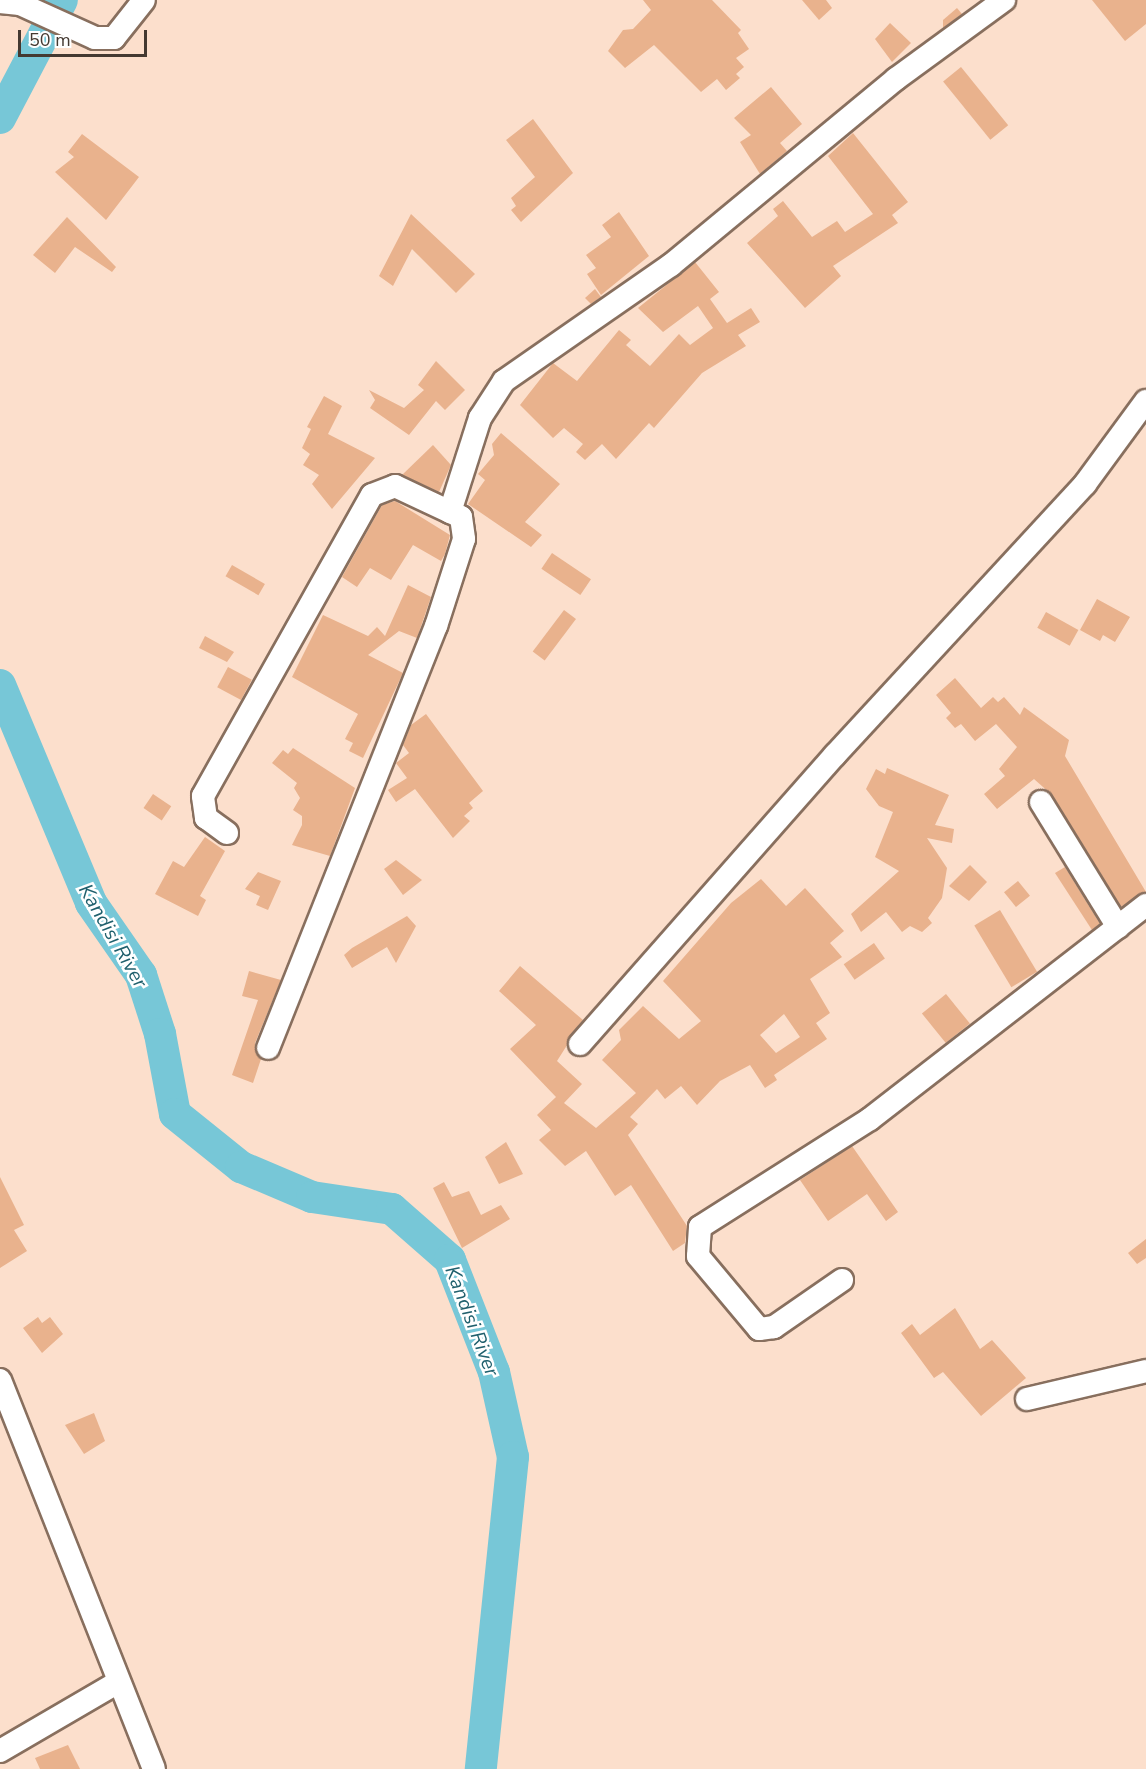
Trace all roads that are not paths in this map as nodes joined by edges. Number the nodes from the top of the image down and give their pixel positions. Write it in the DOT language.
graph roads {
  1 [pos="144,0"];
  2 [pos="1004,0"];
  3 [pos="0,2"];
  4 [pos="1146,401"];
  5 [pos="450,512"];
  6 [pos="1041,802"];
  7 [pos="227,833"];
  8 [pos="1146,906"];
  9 [pos="1118,927"];
  10 [pos="580,1044"];
  11 [pos="268,1048"];
  12 [pos="842,1280"];
  13 [pos="1146,1371"];
  14 [pos="0,1380"];
  15 [pos="1027,1399"];
  16 [pos="118,1682"];
  17 [pos="0,1751"];
  18 [pos="154,1769"];
  1 -- 3 [label="street"];
  2 -- 5 [label="street"];
  4 -- 10 [label="street"];
  5 -- 7 [label="street"];
  5 -- 11 [label="street"];
  6 -- 9 [label="street"];
  8 -- 9 [label="street"];
  9 -- 12 [label="street"];
  13 -- 15 [label="street"];
  14 -- 16 [label="street"];
  16 -- 17 [label="street"];
  16 -- 18 [label="street"];
}
